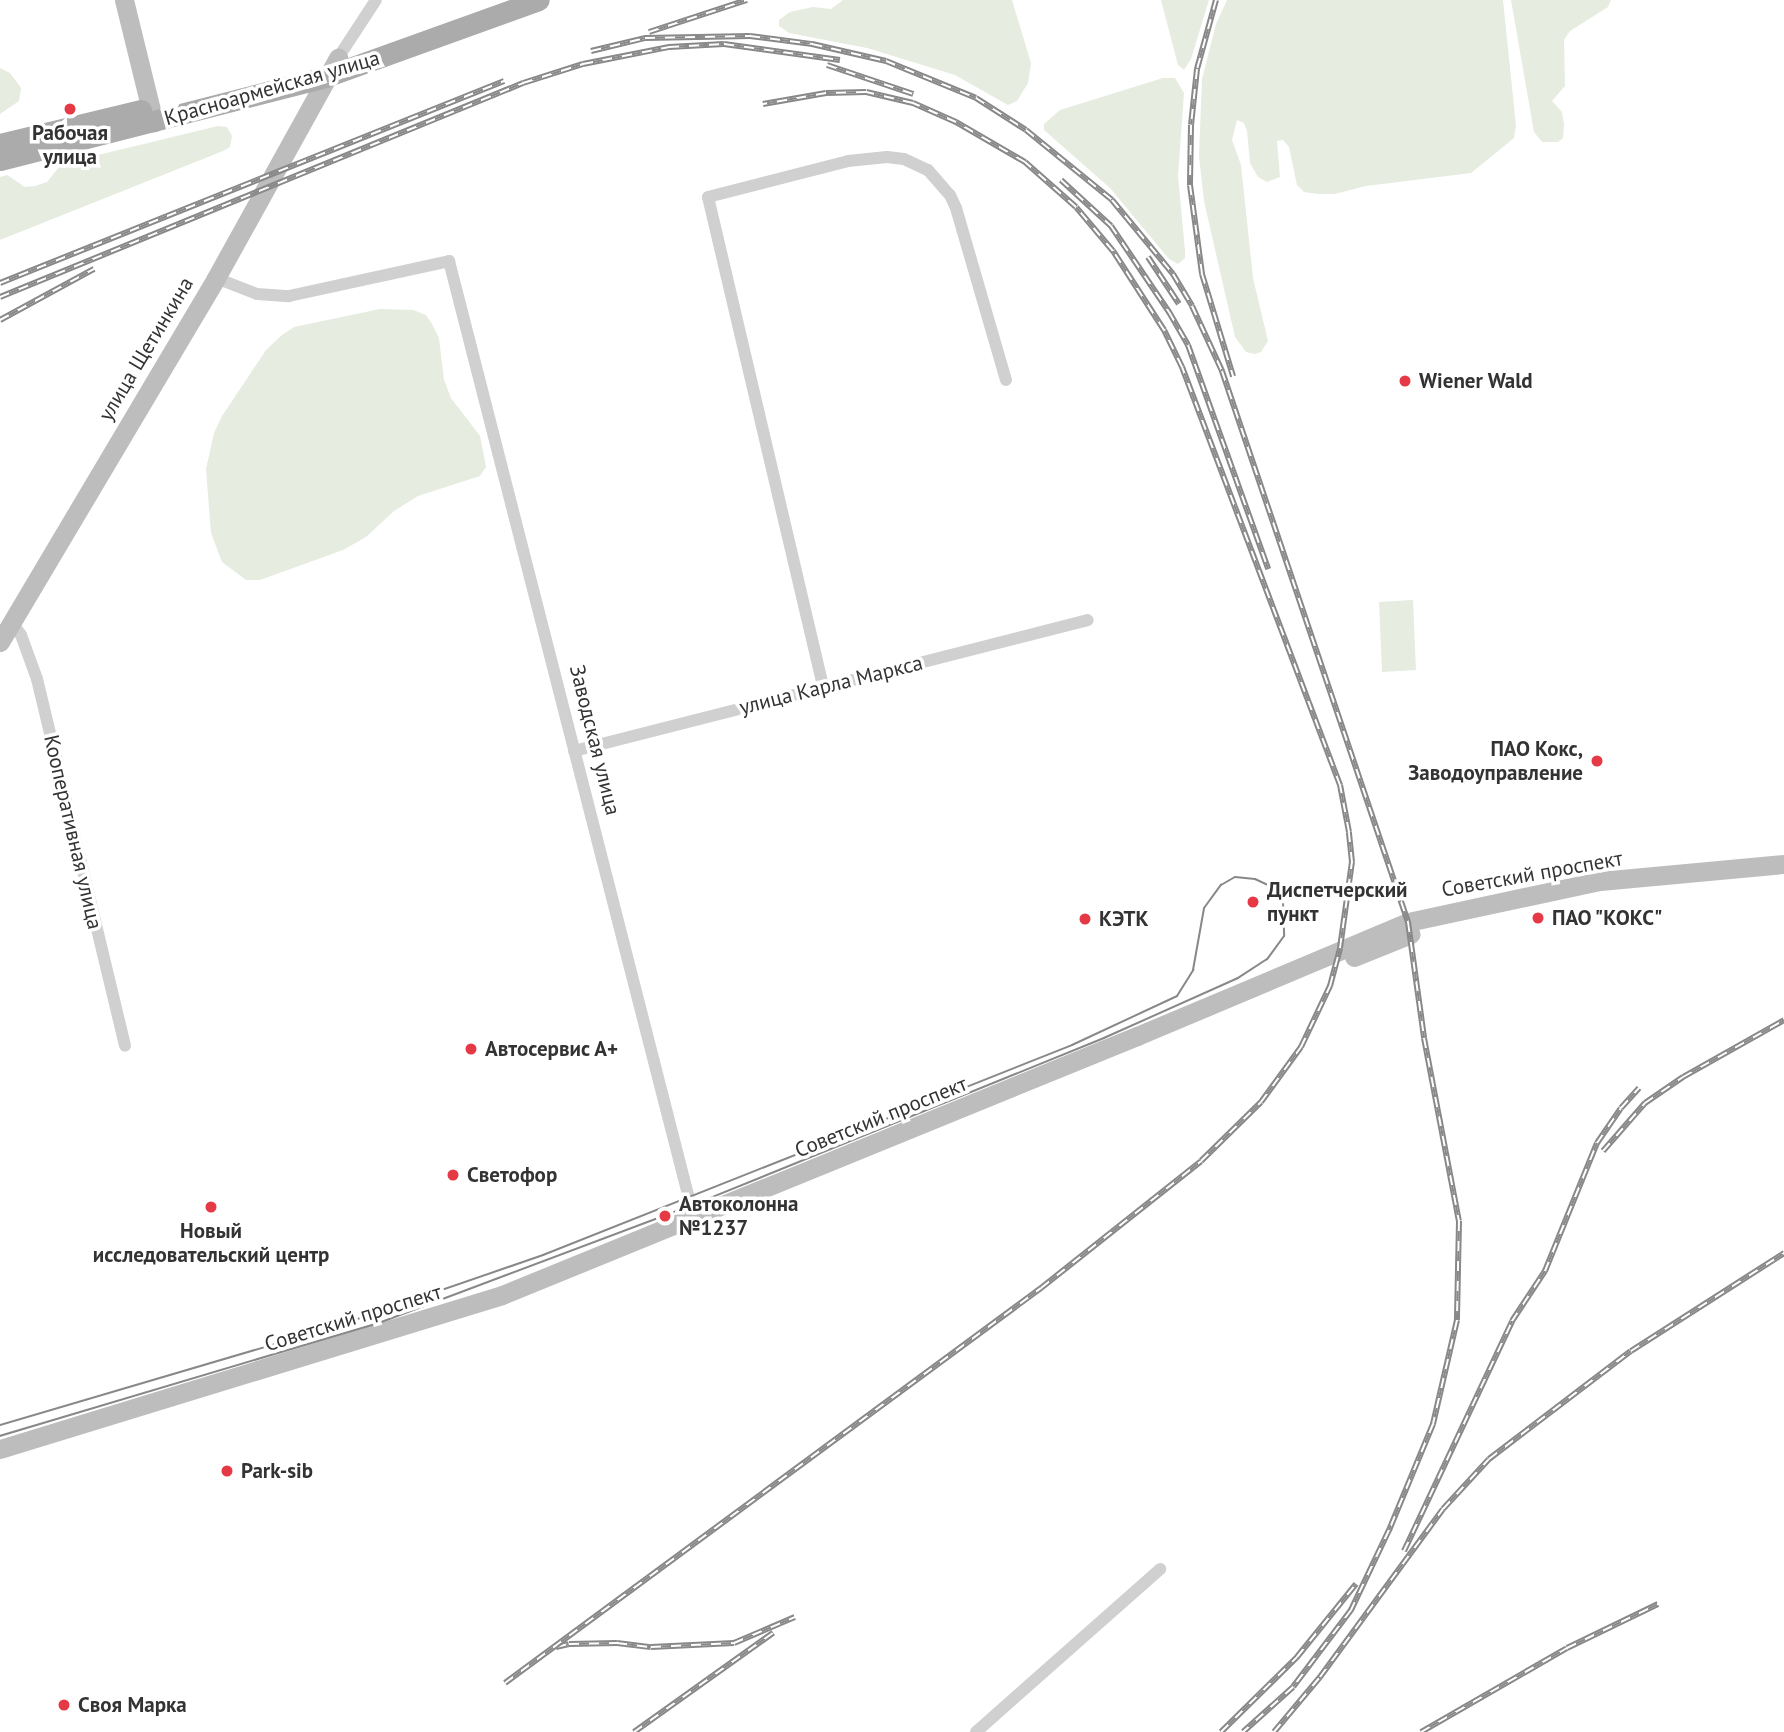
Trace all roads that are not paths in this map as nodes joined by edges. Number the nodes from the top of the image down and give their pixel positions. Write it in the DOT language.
graph roads {
  1 [pos="124,0"];
  2 [pos="376,0"];
  3 [pos="505,0"];
  4 [pos="539,0"];
  5 [pos="338,58"];
  6 [pos="325,77"];
  7 [pos="153,115"];
  8 [pos="0,144"];
  9 [pos="0,160"];
  10 [pos="216,278"];
  11 [pos="1006,380"];
  12 [pos="1088,620"];
  13 [pos="12,622"];
  14 [pos="0,642"];
  15 [pos="823,686"];
  16 [pos="574,751"];
  17 [pos="1784,864"];
  18 [pos="1784,877"];
  19 [pos="125,1046"];
  20 [pos="697,1224"];
  21 [pos="0,1449"];
  22 [pos="0,1461"];
  23 [pos="1160,1569"];
  24 [pos="976,1732"];
  1 -- 7 [label="main road"];
  2 -- 5 [label="street"];
  3 -- 5 [label="main road, Красноармейская улица"];
  4 -- 6 [label="main road, Красноармейская улица"];
  5 -- 6 [label="main road, улица Щетинкина"];
  5 -- 7 [label="main road, Красноармейская улица"];
  6 -- 7 [label="main road, Красноармейская улица"];
  6 -- 10 [label="main road, улица Щетинкина"];
  7 -- 8 [label="main road, Красноармейская улица"];
  7 -- 9 [label="main road, Красноармейская улица"];
  10 -- 13 [label="main road, улица Щетинкина"];
  10 -- 16 [label="street, Заводская улица"];
  11 -- 15 [label="street"];
  12 -- 15 [label="street, улица Карла Маркса"];
  13 -- 14 [label="main road, улица Щетинкина"];
  13 -- 19 [label="street, Кооперативная улица"];
  15 -- 16 [label="street, улица Карла Маркса"];
  16 -- 20 [label="street, Заводская улица"];
  17 -- 20 [label="main road, Советский проспект"];
  18 -- 20 [label="main road, Советский проспект"];
  20 -- 21 [label="main road, Советский проспект"];
  20 -- 22 [label="main road, Советский проспект"];
  23 -- 24 [label="street"];
}
